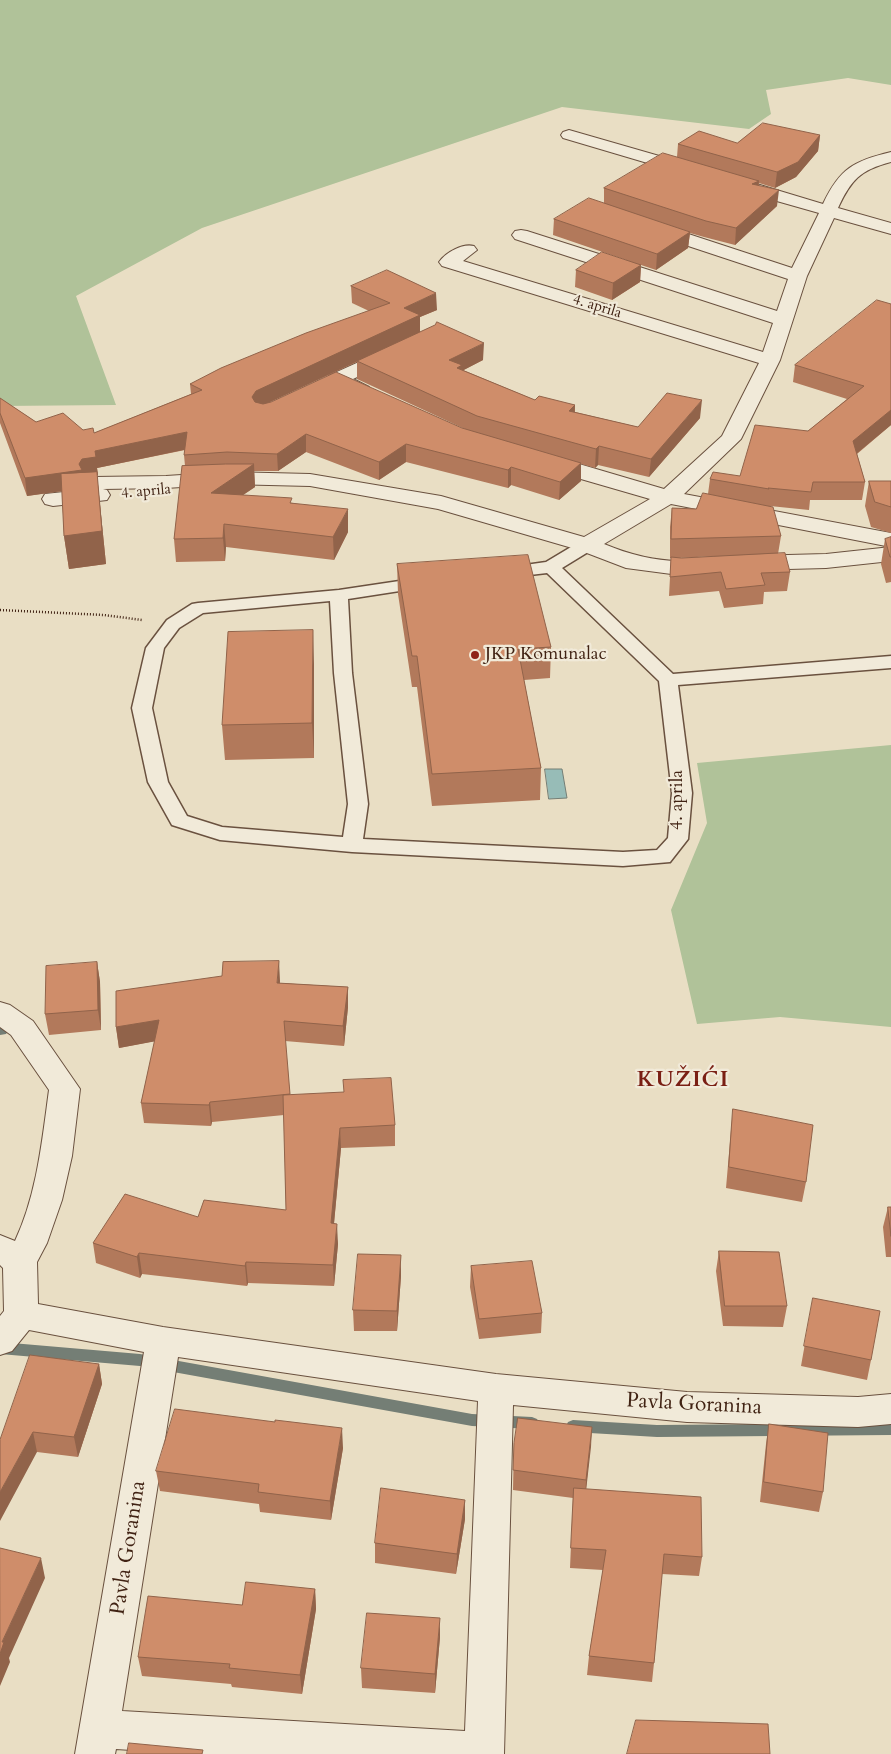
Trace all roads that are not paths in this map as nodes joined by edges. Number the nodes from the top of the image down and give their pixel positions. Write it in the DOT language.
graph roads {
  1 [pos="569,135"];
  2 [pos="891,157"];
  3 [pos="708,176"];
  4 [pos="727,181"];
  5 [pos="829,211"];
  6 [pos="642,225"];
  7 [pos="891,229"];
  8 [pos="521,235"];
  9 [pos="468,250"];
  10 [pos="798,276"];
  11 [pos="784,320"];
  12 [pos="409,345"];
  13 [pos="770,360"];
  14 [pos="381,399"];
  15 [pos="526,456"];
  16 [pos="263,479"];
  17 [pos="94,483"];
  18 [pos="668,497"];
  19 [pos="53,499"];
  20 [pos="891,540"];
  21 [pos="587,546"];
  22 [pos="891,554"];
  23 [pos="551,568"];
  24 [pos="485,575"];
  25 [pos="447,580"];
  26 [pos="339,595"];
  27 [pos="891,662"];
  28 [pos="668,680"];
  29 [pos="352,845"];
  30 [pos="0,1012"];
  31 [pos="10,1255"];
  32 [pos="10,1328"];
  33 [pos="164,1342"];
  34 [pos="496,1389"];
  35 [pos="891,1409"];
  36 [pos="97,1742"];
  37 [pos="484,1753"];
  1 -- 3 [label="street"];
  2 -- 5 [label="street"];
  4 -- 5 [label="street"];
  5 -- 7 [label="street"];
  5 -- 10 [label="street"];
  6 -- 10 [label="street"];
  8 -- 11 [label="street"];
  9 -- 13 [label="street, 4. aprila"];
  10 -- 11 [label="street"];
  11 -- 13 [label="street"];
  12 -- 14 [label="street"];
  13 -- 18 [label="street"];
  15 -- 18 [label="street"];
  16 -- 17 [label="street, 4. aprila"];
  16 -- 19 [label="street, 4. aprila"];
  16 -- 21 [label="street, 4. aprila"];
  18 -- 20 [label="street"];
  18 -- 21 [label="street"];
  21 -- 22 [label="street, 4. aprila"];
  21 -- 23 [label="lane"];
  23 -- 24 [label="lane"];
  23 -- 28 [label="lane"];
  25 -- 26 [label="lane"];
  26 -- 29 [label="lane"];
  26 -- 29 [label="lane"];
  27 -- 28 [label="lane"];
  28 -- 29 [label="lane, 4. aprila"];
  30 -- 31 [label="street, Pavla Goranina"];
  31 -- 32 [label="street, Pavla Goranina"];
  32 -- 33 [label="street, Pavla Goranina"];
  33 -- 34 [label="street, Pavla Goranina"];
  33 -- 36 [label="street, Pavla Goranina"];
  34 -- 35 [label="street, Pavla Goranina"];
  34 -- 37 [label="street"];
  36 -- 37 [label="street"];
}
